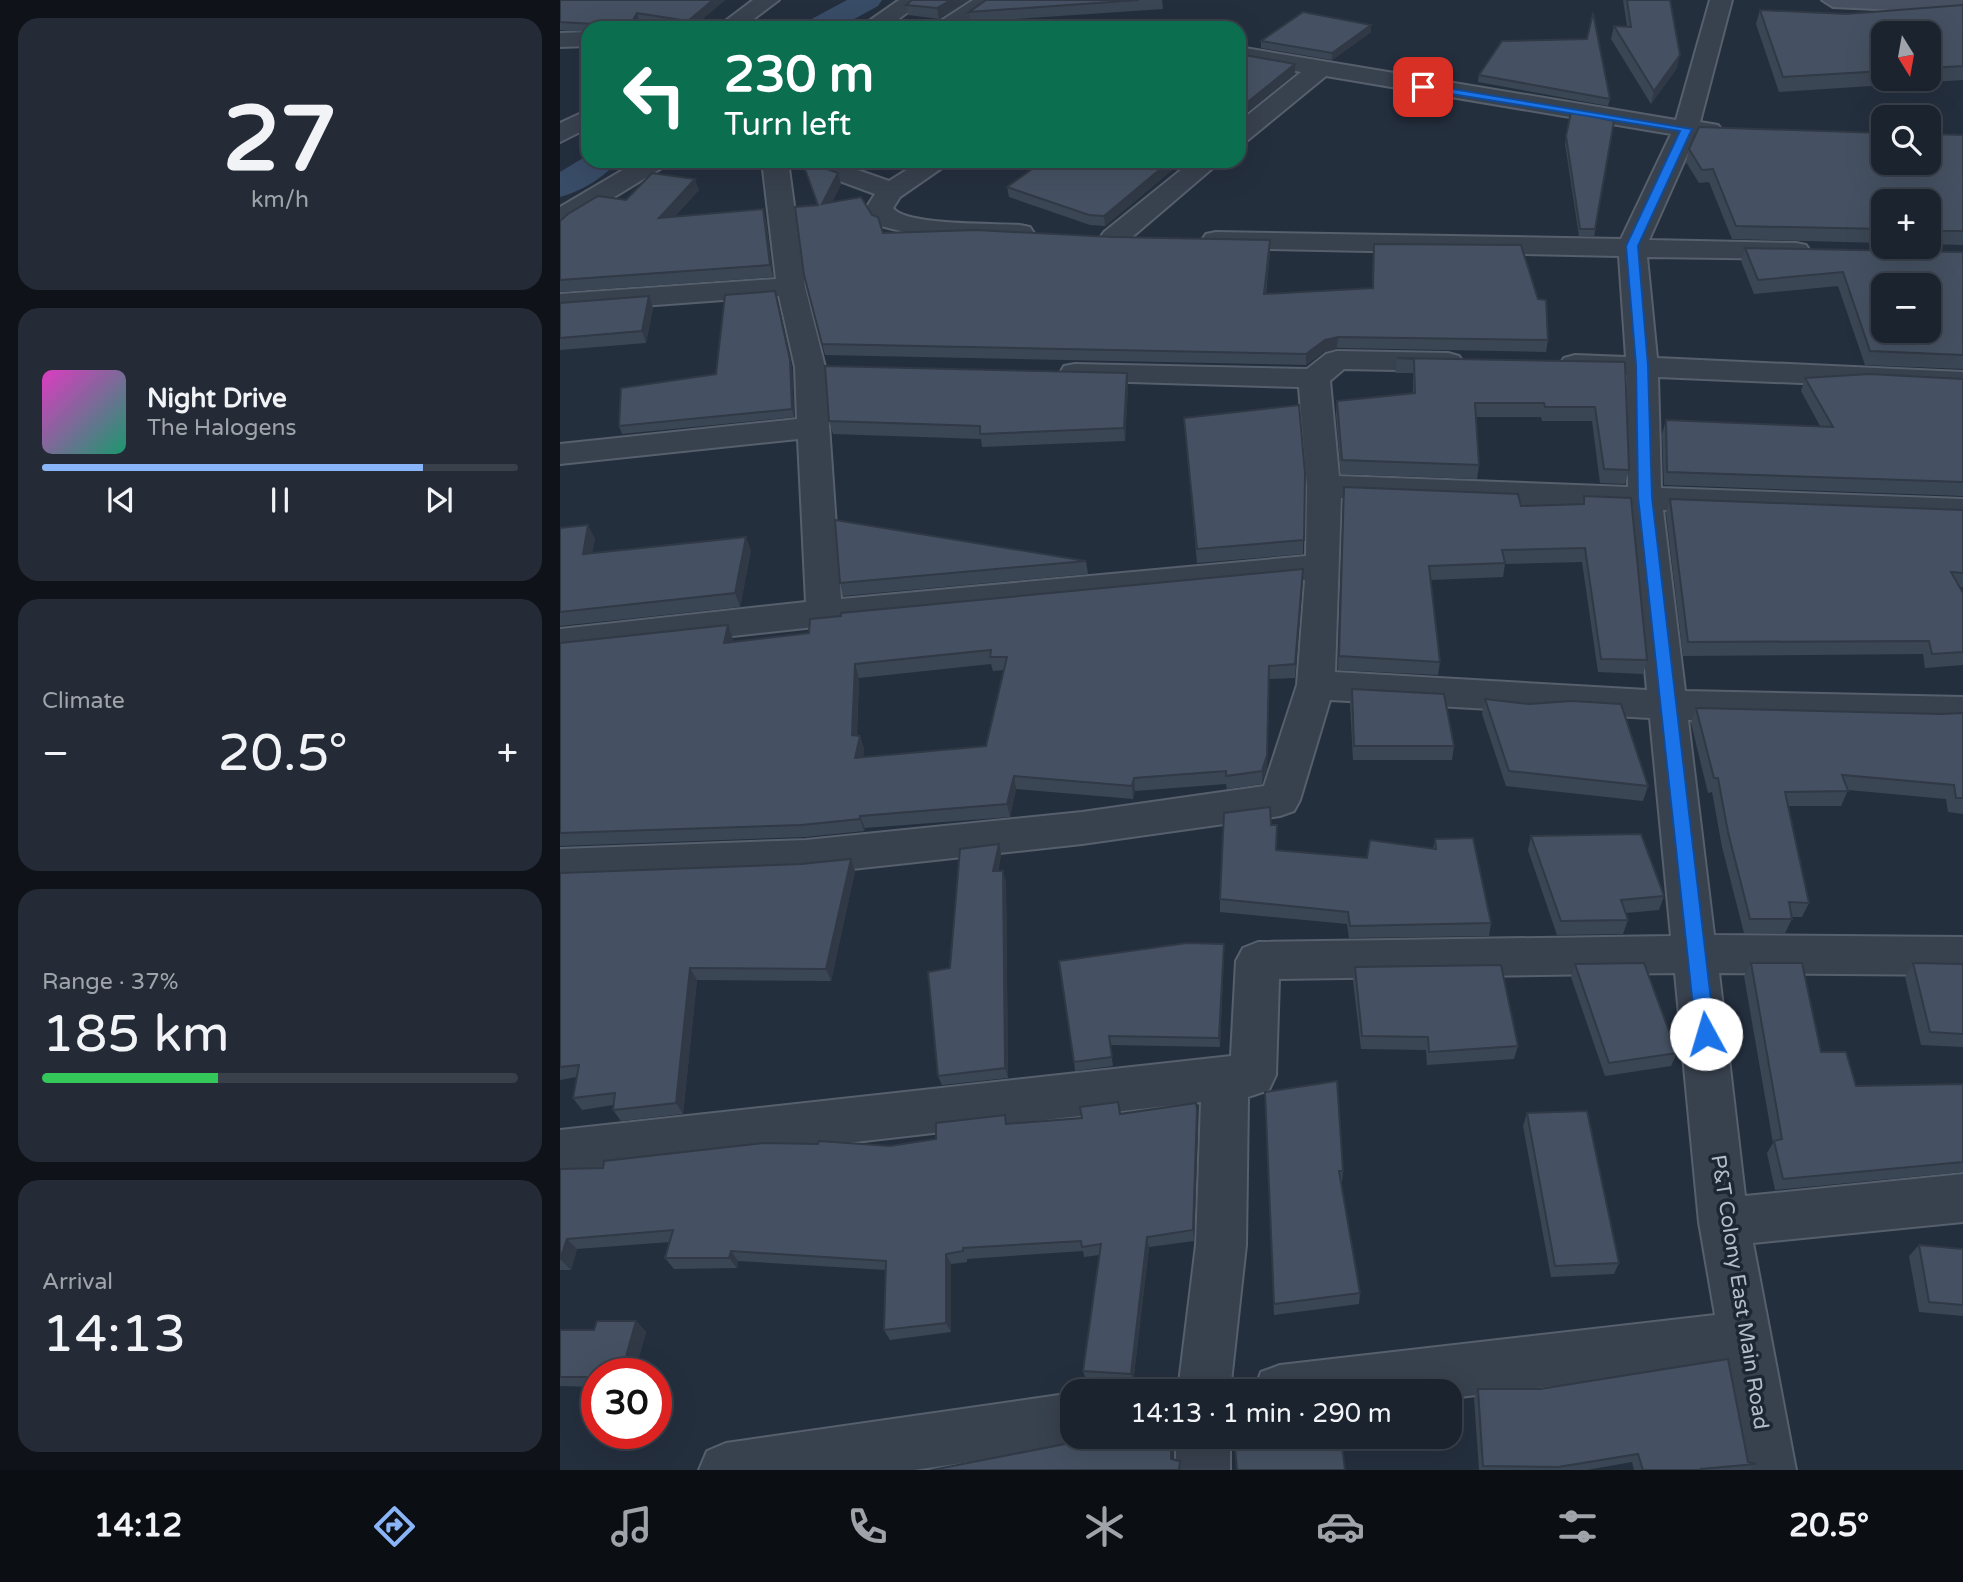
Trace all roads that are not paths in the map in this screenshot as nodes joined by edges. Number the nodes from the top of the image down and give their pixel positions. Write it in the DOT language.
graph roads {
  1 [pos="768,0"];
  2 [pos="914,0"];
  3 [pos="989,0"];
  4 [pos="1721,0"];
  5 [pos="1833,0"];
  6 [pos="1963,6"];
  7 [pos="737,21"];
  8 [pos="881,21"];
  9 [pos="953,21"];
  10 [pos="581,39"];
  11 [pos="560,40"];
  12 [pos="1246,55"];
  13 [pos="1318,70"];
  14 [pos="581,121"];
  15 [pos="1246,129"];
  16 [pos="1686,129"];
  17 [pos="1739,131"];
  18 [pos="560,134"];
  19 [pos="644,168"];
  20 [pos="776,168"];
  21 [pos="827,168"];
  22 [pos="928,168"];
  23 [pos="1198,168"];
  24 [pos="891,191"];
  25 [pos="560,218"];
  26 [pos="1048,234"];
  27 [pos="1156,239"];
  28 [pos="1184,239"];
  29 [pos="1632,246"];
  30 [pos="1825,251"];
  31 [pos="792,287"];
  32 [pos="560,303"];
  33 [pos="1475,363"];
  34 [pos="1545,364"];
  35 [pos="1642,365"];
  36 [pos="1042,372"];
  37 [pos="1314,378"];
  38 [pos="1963,381"];
  39 [pos="814,427"];
  40 [pos="560,454"];
  41 [pos="1324,487"];
  42 [pos="1645,497"];
  43 [pos="1963,510"];
  44 [pos="1322,566"];
  45 [pos="824,613"];
  46 [pos="560,642"];
  47 [pos="1316,685"];
  48 [pos="1667,705"];
  49 [pos="1963,711"];
  50 [pos="560,866"];
  51 [pos="1697,954"];
  52 [pos="1963,956"];
  53 [pos="1225,1077"];
  54 [pos="560,1153"];
  55 [pos="1963,1198"];
  56 [pos="1724,1222"];
  57 [pos="1745,1338"];
  58 [pos="1205,1379"];
  59 [pos="1385,1379"];
  60 [pos="1060,1422"];
  61 [pos="1203,1449"];
  62 [pos="726,1470"];
  63 [pos="1203,1470"];
  64 [pos="1769,1470"];
  1 -- 7 [label="street"];
  2 -- 8 [label="street"];
  3 -- 9 [label="street"];
  4 -- 16 [label="street, P&T Colony East Main Road"];
  5 -- 6 [label="street"];
  10 -- 11 [label="street"];
  12 -- 13 [label="street"];
  13 -- 15 [label="street"];
  13 -- 16 [label="street"];
  14 -- 18 [label="street"];
  16 -- 17 [label="street"];
  16 -- 29 [label="street, P&T Colony East Main Road"];
  19 -- 25 [label="street"];
  20 -- 31 [label="street"];
  21 -- 24 [label="street"];
  22 -- 24 [label="street"];
  23 -- 27 [label="street"];
  24 -- 26 [label="street"];
  28 -- 29 [label="street"];
  29 -- 30 [label="street"];
  29 -- 35 [label="street, P&T Colony East Main Road"];
  31 -- 32 [label="street"];
  31 -- 39 [label="street"];
  33 -- 37 [label="street"];
  34 -- 35 [label="street"];
  35 -- 38 [label="street"];
  35 -- 42 [label="street, P&T Colony East Main Road"];
  36 -- 37 [label="street"];
  37 -- 41 [label="street"];
  39 -- 40 [label="street"];
  39 -- 45 [label="street"];
  41 -- 42 [label="street"];
  41 -- 44 [label="street"];
  42 -- 43 [label="street"];
  42 -- 48 [label="street, P&T Colony East Main Road"];
  44 -- 45 [label="street"];
  44 -- 47 [label="street"];
  45 -- 46 [label="street"];
  47 -- 48 [label="street"];
  47 -- 50 [label="street"];
  48 -- 49 [label="street"];
  48 -- 51 [label="street, P&T Colony East Main Road"];
  51 -- 52 [label="street"];
  51 -- 53 [label="street"];
  51 -- 56 [label="street, P&T Colony East Main Road"];
  53 -- 54 [label="street"];
  53 -- 58 [label="street"];
  55 -- 56 [label="street"];
  56 -- 57 [label="street, P&T Colony East Main Road"];
  57 -- 59 [label="street"];
  57 -- 64 [label="street, P&T Colony East Main Road"];
  60 -- 62 [label="street"];
  61 -- 63 [label="street"];
}
